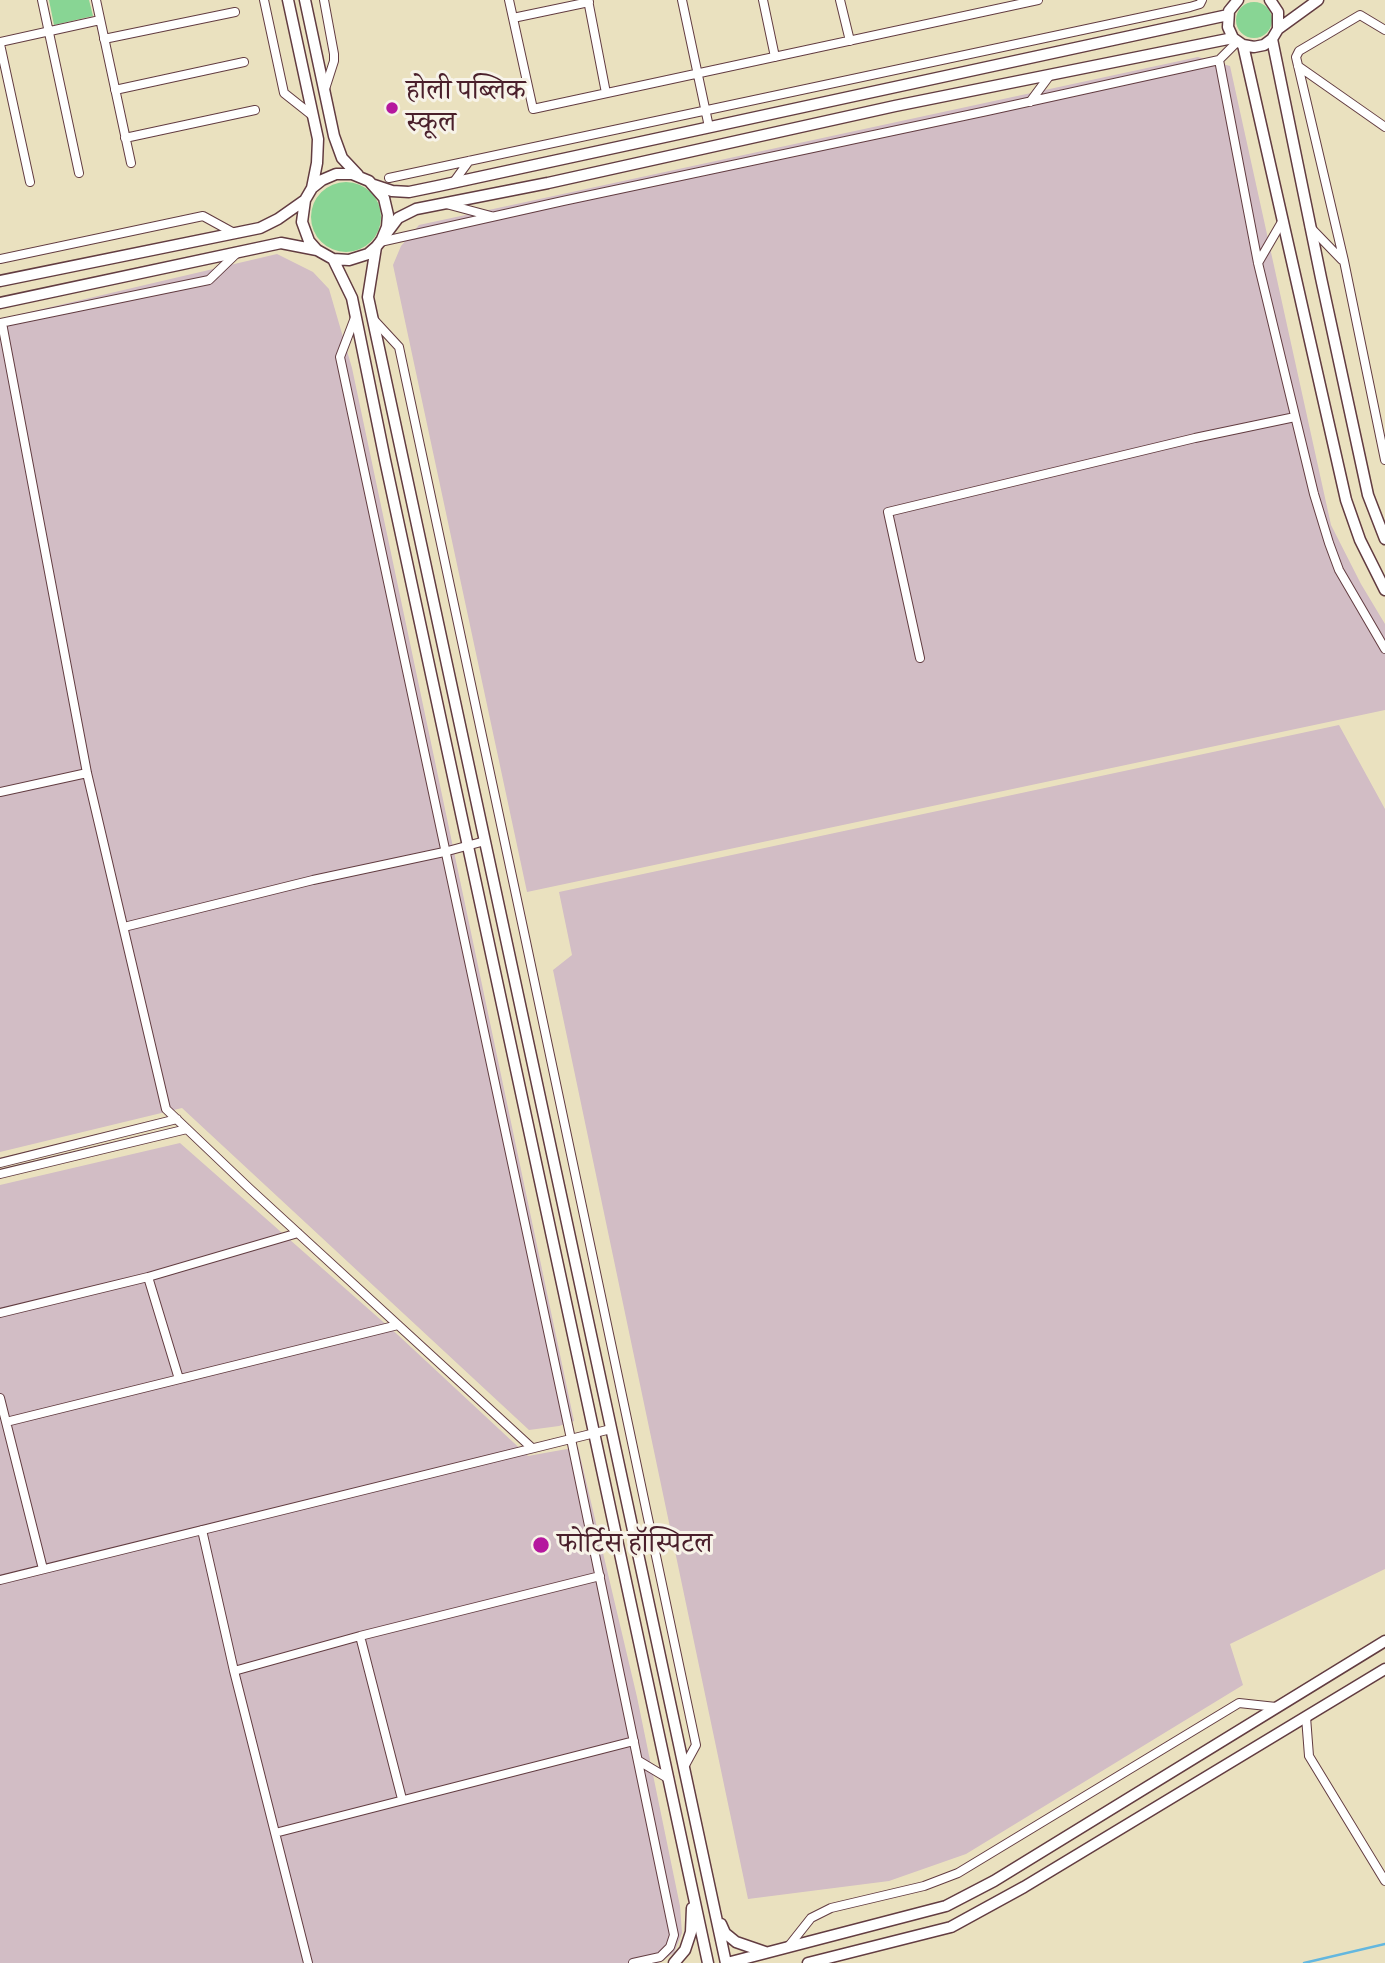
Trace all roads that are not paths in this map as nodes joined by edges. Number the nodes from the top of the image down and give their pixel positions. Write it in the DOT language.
graph roads {
  1 [pos="42,0"];
  2 [pos="96,0"];
  3 [pos="264,0"];
  4 [pos="288,0"];
  5 [pos="305,0"];
  6 [pos="324,0"];
  7 [pos="509,0"];
  8 [pos="682,0"];
  9 [pos="763,0"];
  10 [pos="840,0"];
  11 [pos="1038,0"];
  12 [pos="1202,0"];
  13 [pos="1318,0"];
  14 [pos="589,1"];
  15 [pos="1276,2"];
  16 [pos="1232,5"];
  17 [pos="235,12"];
  18 [pos="513,18"];
  19 [pos="100,20"];
  20 [pos="1278,29"];
  21 [pos="1385,30"];
  22 [pos="49,31"];
  23 [pos="104,39"];
  24 [pos="1272,39"];
  25 [pos="849,41"];
  26 [pos="1238,41"];
  27 [pos="0,43"];
  28 [pos="1019,45"];
  29 [pos="1040,56"];
  30 [pos="775,57"];
  31 [pos="1219,60"];
  32 [pos="244,62"];
  33 [pos="1298,66"];
  34 [pos="698,73"];
  35 [pos="1050,75"];
  36 [pos="115,90"];
  37 [pos="324,92"];
  38 [pos="606,93"];
  39 [pos="1030,102"];
  40 [pos="255,110"];
  41 [pos="706,111"];
  42 [pos="313,116"];
  43 [pos="709,127"];
  44 [pos="1385,127"];
  45 [pos="125,138"];
  46 [pos="469,161"];
  47 [pos="131,163"];
  48 [pos="79,173"];
  49 [pos="358,175"];
  50 [pos="389,178"];
  51 [pos="30,183"];
  52 [pos="453,183"];
  53 [pos="374,185"];
  54 [pos="312,188"];
  55 [pos="305,200"];
  56 [pos="440,203"];
  57 [pos="494,216"];
  58 [pos="1283,220"];
  59 [pos="1310,227"];
  60 [pos="234,233"];
  61 [pos="379,243"];
  62 [pos="317,250"];
  63 [pos="238,252"];
  64 [pos="333,258"];
  65 [pos="0,260"];
  66 [pos="1344,261"];
  67 [pos="1258,263"];
  68 [pos="0,281"];
  69 [pos="0,303"];
  70 [pos="356,315"];
  71 [pos="372,318"];
  72 [pos="1,323"];
  73 [pos="1296,417"];
  74 [pos="1385,460"];
  75 [pos="1385,539"];
  76 [pos="1385,590"];
  77 [pos="1385,649"];
  78 [pos="920,658"];
  79 [pos="87,774"];
  80 [pos="0,792"];
  81 [pos="485,841"];
  82 [pos="468,845"];
  83 [pos="444,852"];
  84 [pos="124,927"];
  85 [pos="177,1119"];
  86 [pos="187,1129"];
  87 [pos="0,1163"];
  88 [pos="0,1174"];
  89 [pos="298,1233"];
  90 [pos="148,1277"];
  91 [pos="0,1313"];
  92 [pos="398,1325"];
  93 [pos="180,1379"];
  94 [pos="0,1398"];
  95 [pos="6,1422"];
  96 [pos="611,1429"];
  97 [pos="594,1433"];
  98 [pos="571,1439"];
  99 [pos="532,1448"];
  100 [pos="202,1530"];
  101 [pos="43,1569"];
  102 [pos="600,1576"];
  103 [pos="0,1580"];
  104 [pos="360,1636"];
  105 [pos="1385,1641"];
  106 [pos="1385,1669"];
  107 [pos="234,1671"];
  108 [pos="1277,1707"];
  109 [pos="1306,1717"];
  110 [pos="635,1741"];
  111 [pos="639,1761"];
  112 [pos="684,1768"];
  113 [pos="669,1779"];
  114 [pos="402,1799"];
  115 [pos="275,1833"];
  116 [pos="1381,1866"];
  117 [pos="1385,1881"];
  118 [pos="694,1894"];
  119 [pos="715,1913"];
  120 [pos="788,1947"];
  121 [pos="767,1953"];
  122 [pos="308,1963"];
  123 [pos="633,1963"];
  124 [pos="674,1963"];
  125 [pos="708,1963"];
  126 [pos="726,1963"];
  127 [pos="808,1963"];
  1 -- 22 [label="street"];
  2 -- 19 [label="street"];
  3 -- 42 [label="street"];
  4 -- 42 [label="street"];
  5 -- 37 [label="street"];
  6 -- 37 [label="street"];
  7 -- 18 [label="street"];
  8 -- 34 [label="street"];
  9 -- 30 [label="street"];
  10 -- 25 [label="street"];
  11 -- 25 [label="street"];
  12 -- 28 [label="street"];
  13 -- 20 [label="street"];
  14 -- 18 [label="street"];
  14 -- 38 [label="street"];
  15 -- 20 [label="street"];
  16 -- 26 [label="street"];
  16 -- 29 [label="street"];
  17 -- 23 [label="street"];
  18 -- 38 [label="street"];
  19 -- 22 [label="street"];
  19 -- 23 [label="street"];
  20 -- 24 [label="street"];
  21 -- 33 [label="street"];
  22 -- 27 [label="street"];
  22 -- 48 [label="street"];
  23 -- 36 [label="street"];
  24 -- 26 [label="street"];
  24 -- 59 [label="street"];
  25 -- 30 [label="street"];
  26 -- 31 [label="street"];
  26 -- 35 [label="street"];
  26 -- 58 [label="street"];
  27 -- 51 [label="street"];
  28 -- 29 [label="street"];
  28 -- 41 [label="street"];
  29 -- 43 [label="street"];
  30 -- 34 [label="street"];
  31 -- 39 [label="street"];
  31 -- 67 [label="street"];
  32 -- 36 [label="street"];
  33 -- 44 [label="street"];
  33 -- 66 [label="street"];
  34 -- 38 [label="street"];
  34 -- 41 [label="street"];
  35 -- 39 [label="street"];
  35 -- 56 [label="street"];
  36 -- 45 [label="street"];
  37 -- 49 [label="street"];
  39 -- 57 [label="street"];
  40 -- 45 [label="street"];
  41 -- 43 [label="street"];
  41 -- 46 [label="street"];
  42 -- 54 [label="street"];
  43 -- 52 [label="street"];
  45 -- 47 [label="street"];
  46 -- 50 [label="street"];
  46 -- 52 [label="street"];
  49 -- 53 [label="street"];
  49 -- 54 [label="street"];
  52 -- 53 [label="street"];
  53 -- 61 [label="street"];
  54 -- 55 [label="street"];
  55 -- 60 [label="street"];
  55 -- 62 [label="street"];
  56 -- 57 [label="street"];
  56 -- 61 [label="street"];
  57 -- 61 [label="street"];
  58 -- 67 [label="street"];
  58 -- 76 [label="street"];
  59 -- 66 [label="street"];
  59 -- 75 [label="street"];
  60 -- 65 [label="street"];
  60 -- 68 [label="street"];
  61 -- 64 [label="street"];
  61 -- 71 [label="street"];
  62 -- 63 [label="street"];
  62 -- 64 [label="street"];
  63 -- 69 [label="street"];
  63 -- 72 [label="street"];
  64 -- 70 [label="street"];
  66 -- 74 [label="street"];
  67 -- 73 [label="street"];
  70 -- 82 [label="street"];
  70 -- 83 [label="street"];
  71 -- 81 [label="street"];
  71 -- 112 [label="street"];
  72 -- 79 [label="street"];
  73 -- 77 [label="street"];
  73 -- 78 [label="street"];
  79 -- 80 [label="street"];
  79 -- 84 [label="street"];
  81 -- 82 [label="street"];
  81 -- 96 [label="street"];
  82 -- 83 [label="street"];
  82 -- 97 [label="street"];
  83 -- 84 [label="street"];
  83 -- 98 [label="street"];
  84 -- 85 [label="street"];
  85 -- 86 [label="street"];
  85 -- 87 [label="street"];
  86 -- 88 [label="street"];
  86 -- 89 [label="street"];
  89 -- 90 [label="street"];
  89 -- 92 [label="street"];
  90 -- 91 [label="street"];
  90 -- 93 [label="street"];
  92 -- 93 [label="street"];
  92 -- 99 [label="street"];
  93 -- 95 [label="street"];
  94 -- 95 [label="street"];
  95 -- 101 [label="street"];
  96 -- 97 [label="street"];
  96 -- 112 [label="street"];
  97 -- 98 [label="street"];
  97 -- 113 [label="street"];
  98 -- 99 [label="street"];
  98 -- 102 [label="street"];
  99 -- 100 [label="street"];
  100 -- 101 [label="street"];
  100 -- 107 [label="street"];
  101 -- 103 [label="street"];
  102 -- 104 [label="street"];
  102 -- 110 [label="street"];
  104 -- 107 [label="street"];
  104 -- 114 [label="street"];
  105 -- 108 [label="street"];
  106 -- 109 [label="street"];
  107 -- 115 [label="street"];
  108 -- 120 [label="street"];
  108 -- 120 [label="street"];
  109 -- 116 [label="street"];
  109 -- 127 [label="street"];
  110 -- 111 [label="street"];
  110 -- 114 [label="street"];
  111 -- 113 [label="street"];
  111 -- 123 [label="street"];
  112 -- 119 [label="street"];
  113 -- 118 [label="street"];
  114 -- 115 [label="street"];
  115 -- 122 [label="street"];
  116 -- 117 [label="street"];
  118 -- 124 [label="street"];
  118 -- 125 [label="street"];
  119 -- 121 [label="street"];
  119 -- 126 [label="street"];
  120 -- 121 [label="street"];
  121 -- 126 [label="street"];
}
